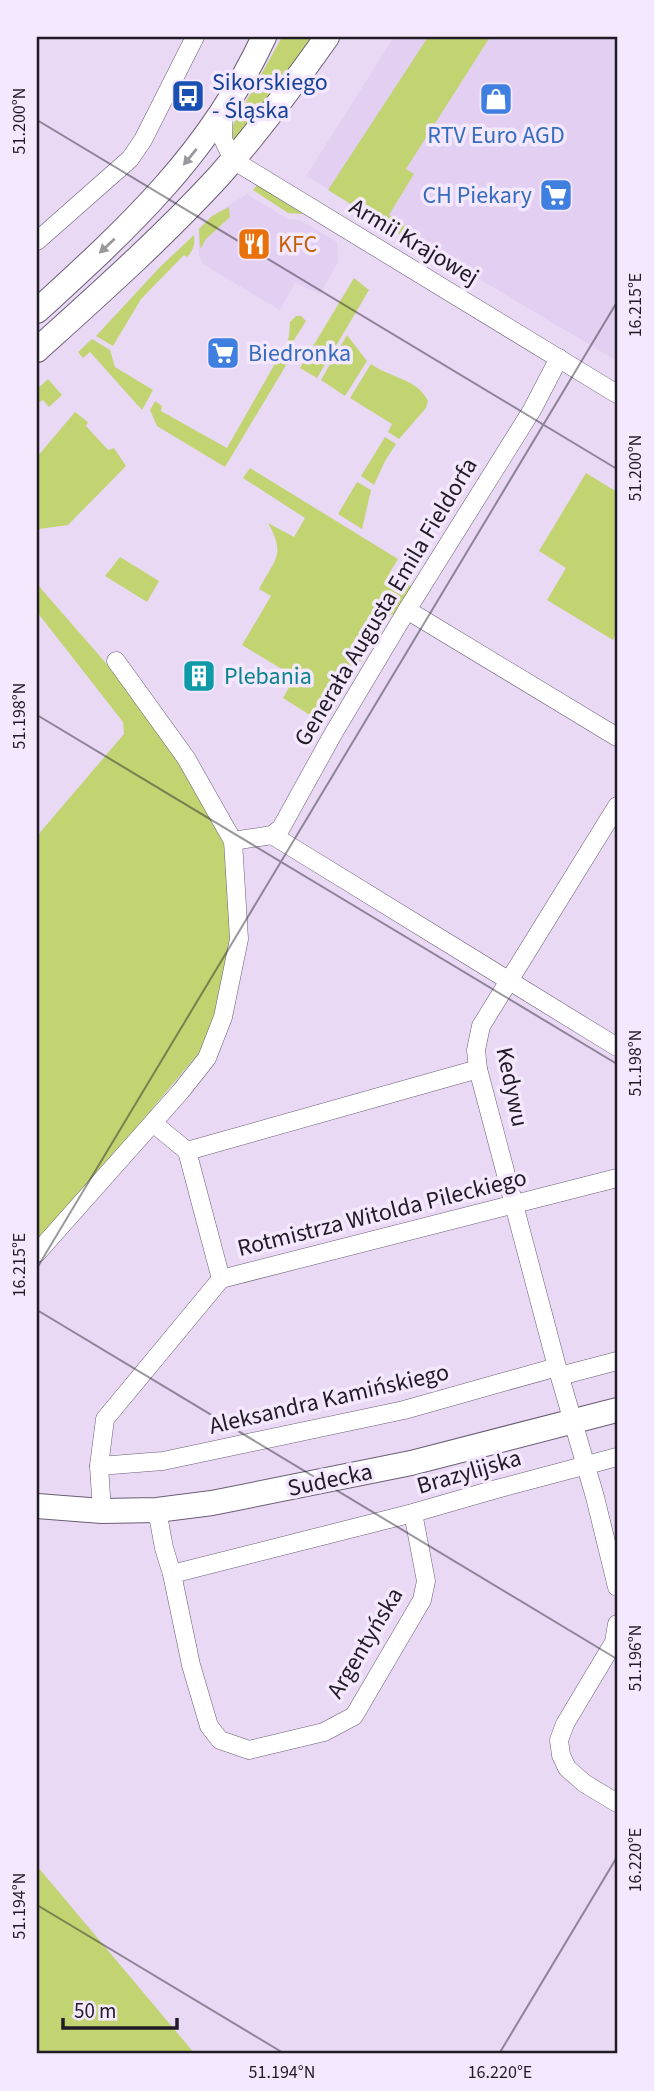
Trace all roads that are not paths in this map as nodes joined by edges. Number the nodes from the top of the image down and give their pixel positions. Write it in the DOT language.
graph roads {
  1 [pos="195,37"];
  2 [pos="264,37"];
  3 [pos="327,37"];
  4 [pos="225,108"];
  5 [pos="233,160"];
  6 [pos="37,240"];
  7 [pos="37,311"];
  8 [pos="37,350"];
  9 [pos="559,358"];
  10 [pos="617,394"];
  11 [pos="408,610"];
  12 [pos="116,661"];
  13 [pos="617,737"];
  14 [pos="617,806"];
  15 [pos="272,835"];
  16 [pos="233,841"];
  17 [pos="509,981"];
  18 [pos="617,1047"];
  19 [pos="478,1069"];
  20 [pos="153,1123"];
  21 [pos="187,1151"];
  22 [pos="617,1178"];
  23 [pos="514,1204"];
  24 [pos="37,1253"];
  25 [pos="221,1279"];
  26 [pos="617,1361"];
  27 [pos="559,1372"];
  28 [pos="617,1410"];
  29 [pos="572,1422"];
  30 [pos="617,1457"];
  31 [pos="585,1465"];
  32 [pos="99,1466"];
  33 [pos="37,1506"];
  34 [pos="158,1510"];
  35 [pos="102,1511"];
  36 [pos="413,1513"];
  37 [pos="172,1574"];
  38 [pos="617,1587"];
  39 [pos="617,1625"];
  40 [pos="617,1803"];
  1 -- 6 [label="street"];
  2 -- 4 [label="street"];
  3 -- 5 [label="street"];
  4 -- 5 [label="street"];
  4 -- 7 [label="street, one-way"];
  5 -- 8 [label="street"];
  5 -- 9 [label="street, Armii Krajowej"];
  9 -- 10 [label="street, Armii Krajowej"];
  9 -- 11 [label="street, Generała Augusta Emila Fieldorfa"];
  11 -- 13 [label="street"];
  11 -- 15 [label="street, Generała Augusta Emila Fieldorfa"];
  12 -- 16 [label="street"];
  14 -- 17 [label="street, Kedywu"];
  15 -- 16 [label="street"];
  15 -- 17 [label="street"];
  16 -- 20 [label="street"];
  17 -- 18 [label="street"];
  17 -- 19 [label="street, Kedywu"];
  19 -- 21 [label="street"];
  19 -- 23 [label="street, Kedywu"];
  20 -- 21 [label="street"];
  20 -- 24 [label="street"];
  21 -- 25 [label="street"];
  22 -- 23 [label="street, Rotmistrza Witolda Pileckiego"];
  23 -- 25 [label="street, Rotmistrza Witolda Pileckiego"];
  23 -- 27 [label="street, Kedywu"];
  25 -- 32 [label="street, Rotmistrza Witolda Pileckiego"];
  26 -- 27 [label="street, Aleksandra Kamińskiego"];
  27 -- 29 [label="street"];
  27 -- 32 [label="street, Aleksandra Kamińskiego"];
  28 -- 29 [label="street, Sudecka"];
  29 -- 31 [label="street"];
  29 -- 34 [label="street, Sudecka"];
  30 -- 31 [label="street, Brazylijska"];
  31 -- 36 [label="street, Brazylijska"];
  31 -- 38 [label="street"];
  32 -- 35 [label="street, Rotmistrza Witolda Pileckiego"];
  33 -- 35 [label="street, Sudecka"];
  34 -- 35 [label="street, Sudecka"];
  34 -- 37 [label="street, Argentyńska"];
  36 -- 37 [label="street, Brazylijska"];
  36 -- 37 [label="street, Argentyńska"];
  39 -- 40 [label="street"];
}
